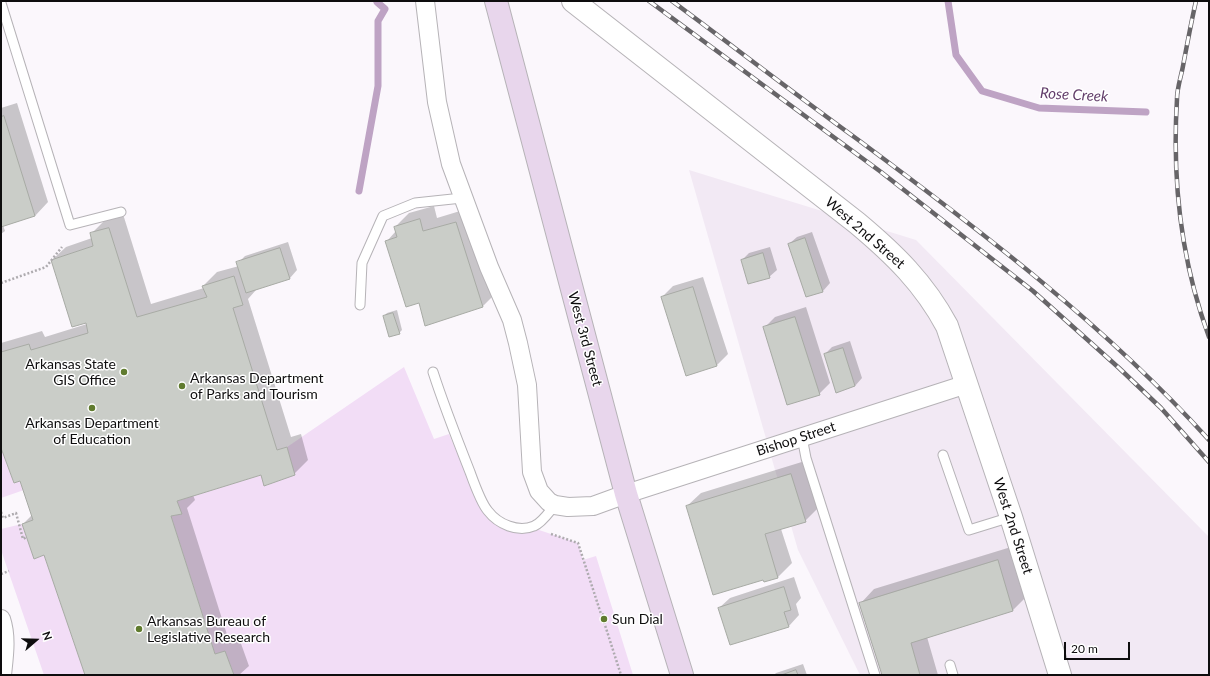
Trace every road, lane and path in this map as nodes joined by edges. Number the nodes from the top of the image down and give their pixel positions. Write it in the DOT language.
graph roads {
  1 [pos="425,1"];
  2 [pos="496,1"];
  3 [pos="573,1"];
  4 [pos="1,3"];
  5 [pos="462,198"];
  6 [pos="121,212"];
  7 [pos="62,247"];
  8 [pos="1,283"];
  9 [pos="360,305"];
  10 [pos="432,372"];
  11 [pos="967,384"];
  12 [pos="802,437"];
  13 [pos="943,455"];
  14 [pos="626,494"];
  15 [pos="555,505"];
  16 [pos="1,512"];
  17 [pos="1011,517"];
  18 [pos="530,527"];
  19 [pos="27,537"];
  20 [pos="9,571"];
  21 [pos="1,574"];
  22 [pos="1,618"];
  23 [pos="950,665"];
  24 [pos="2,675"];
  25 [pos="621,675"];
  26 [pos="682,675"];
  27 [pos="875,675"];
  28 [pos="953,675"];
  29 [pos="1060,675"];
  1 -- 5 [label="street"];
  2 -- 14 [label="main road, West 3rd Street"];
  3 -- 11 [label="street, West 2nd Street"];
  4 -- 6 [label="lane"];
  5 -- 9 [label="lane"];
  5 -- 15 [label="street"];
  7 -- 8 [label="path"];
  10 -- 18 [label="lane"];
  11 -- 12 [label="street, Bishop Street"];
  11 -- 17 [label="street, West 2nd Street"];
  12 -- 14 [label="street, Bishop Street"];
  12 -- 27 [label="lane"];
  13 -- 17 [label="lane"];
  14 -- 15 [label="street, Bishop Street"];
  14 -- 26 [label="main road, West 3rd Street"];
  15 -- 18 [label="lane"];
  16 -- 19 [label="path"];
  17 -- 29 [label="street, West 2nd Street"];
  18 -- 25 [label="path"];
  20 -- 21 [label="path"];
  22 -- 24 [label="street"];
  23 -- 28 [label="lane"];
}
